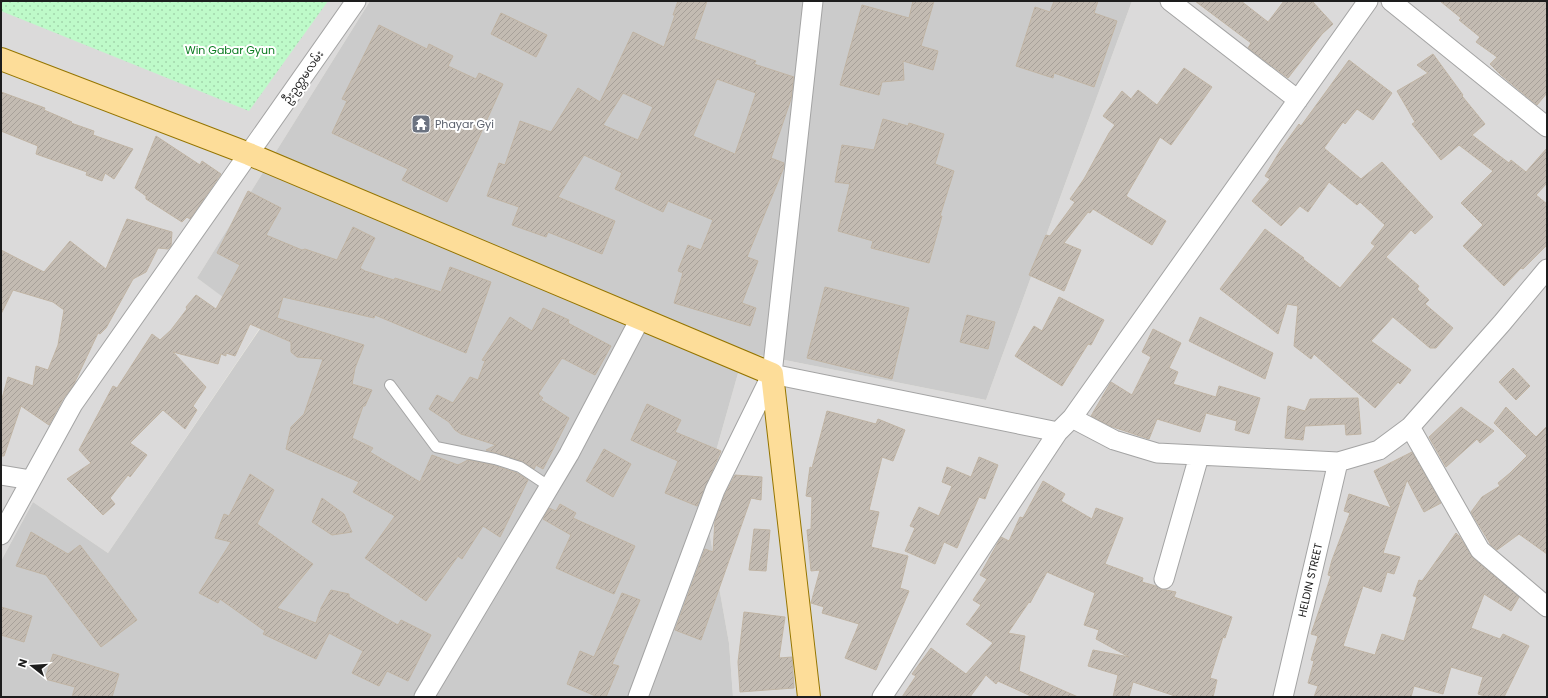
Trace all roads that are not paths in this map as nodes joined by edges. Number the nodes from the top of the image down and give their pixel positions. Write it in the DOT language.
graph roads {
  1 [pos="356,1"];
  2 [pos="813,1"];
  3 [pos="1170,1"];
  4 [pos="1368,1"];
  5 [pos="1391,1"];
  6 [pos="1,59"];
  7 [pos="1298,100"];
  8 [pos="1547,127"];
  9 [pos="249,154"];
  10 [pos="1547,269"];
  11 [pos="640,318"];
  12 [pos="772,374"];
  13 [pos="390,385"];
  14 [pos="1072,418"];
  15 [pos="1410,427"];
  16 [pos="1058,432"];
  17 [pos="1199,456"];
  18 [pos="1338,462"];
  19 [pos="1,475"];
  20 [pos="31,480"];
  21 [pos="550,487"];
  22 [pos="1,535"];
  23 [pos="1164,579"];
  24 [pos="1547,607"];
  25 [pos="424,697"];
  26 [pos="638,697"];
  27 [pos="809,697"];
  28 [pos="882,697"];
  29 [pos="1283,697"];
  1 -- 9 [label="street, ဦးဥတ္တမလမ်း"];
  2 -- 12 [label="street"];
  3 -- 7 [label="street"];
  4 -- 7 [label="street"];
  5 -- 8 [label="street"];
  6 -- 9 [label="main road"];
  7 -- 14 [label="street"];
  9 -- 11 [label="main road"];
  9 -- 20 [label="street, ဦးဥတ္တမလမ်း"];
  10 -- 15 [label="street"];
  11 -- 12 [label="main road"];
  11 -- 21 [label="street"];
  12 -- 16 [label="street"];
  12 -- 26 [label="street"];
  12 -- 27 [label="main road"];
  13 -- 21 [label="lane"];
  14 -- 16 [label="street"];
  14 -- 17 [label="street"];
  15 -- 18 [label="street"];
  15 -- 24 [label="street"];
  16 -- 28 [label="street"];
  17 -- 18 [label="street"];
  17 -- 23 [label="street"];
  18 -- 29 [label="street, HELDIN STREET"];
  19 -- 20 [label="street"];
  20 -- 22 [label="street, ဦးဥတ္တမလမ်း"];
  21 -- 25 [label="street"];
}
